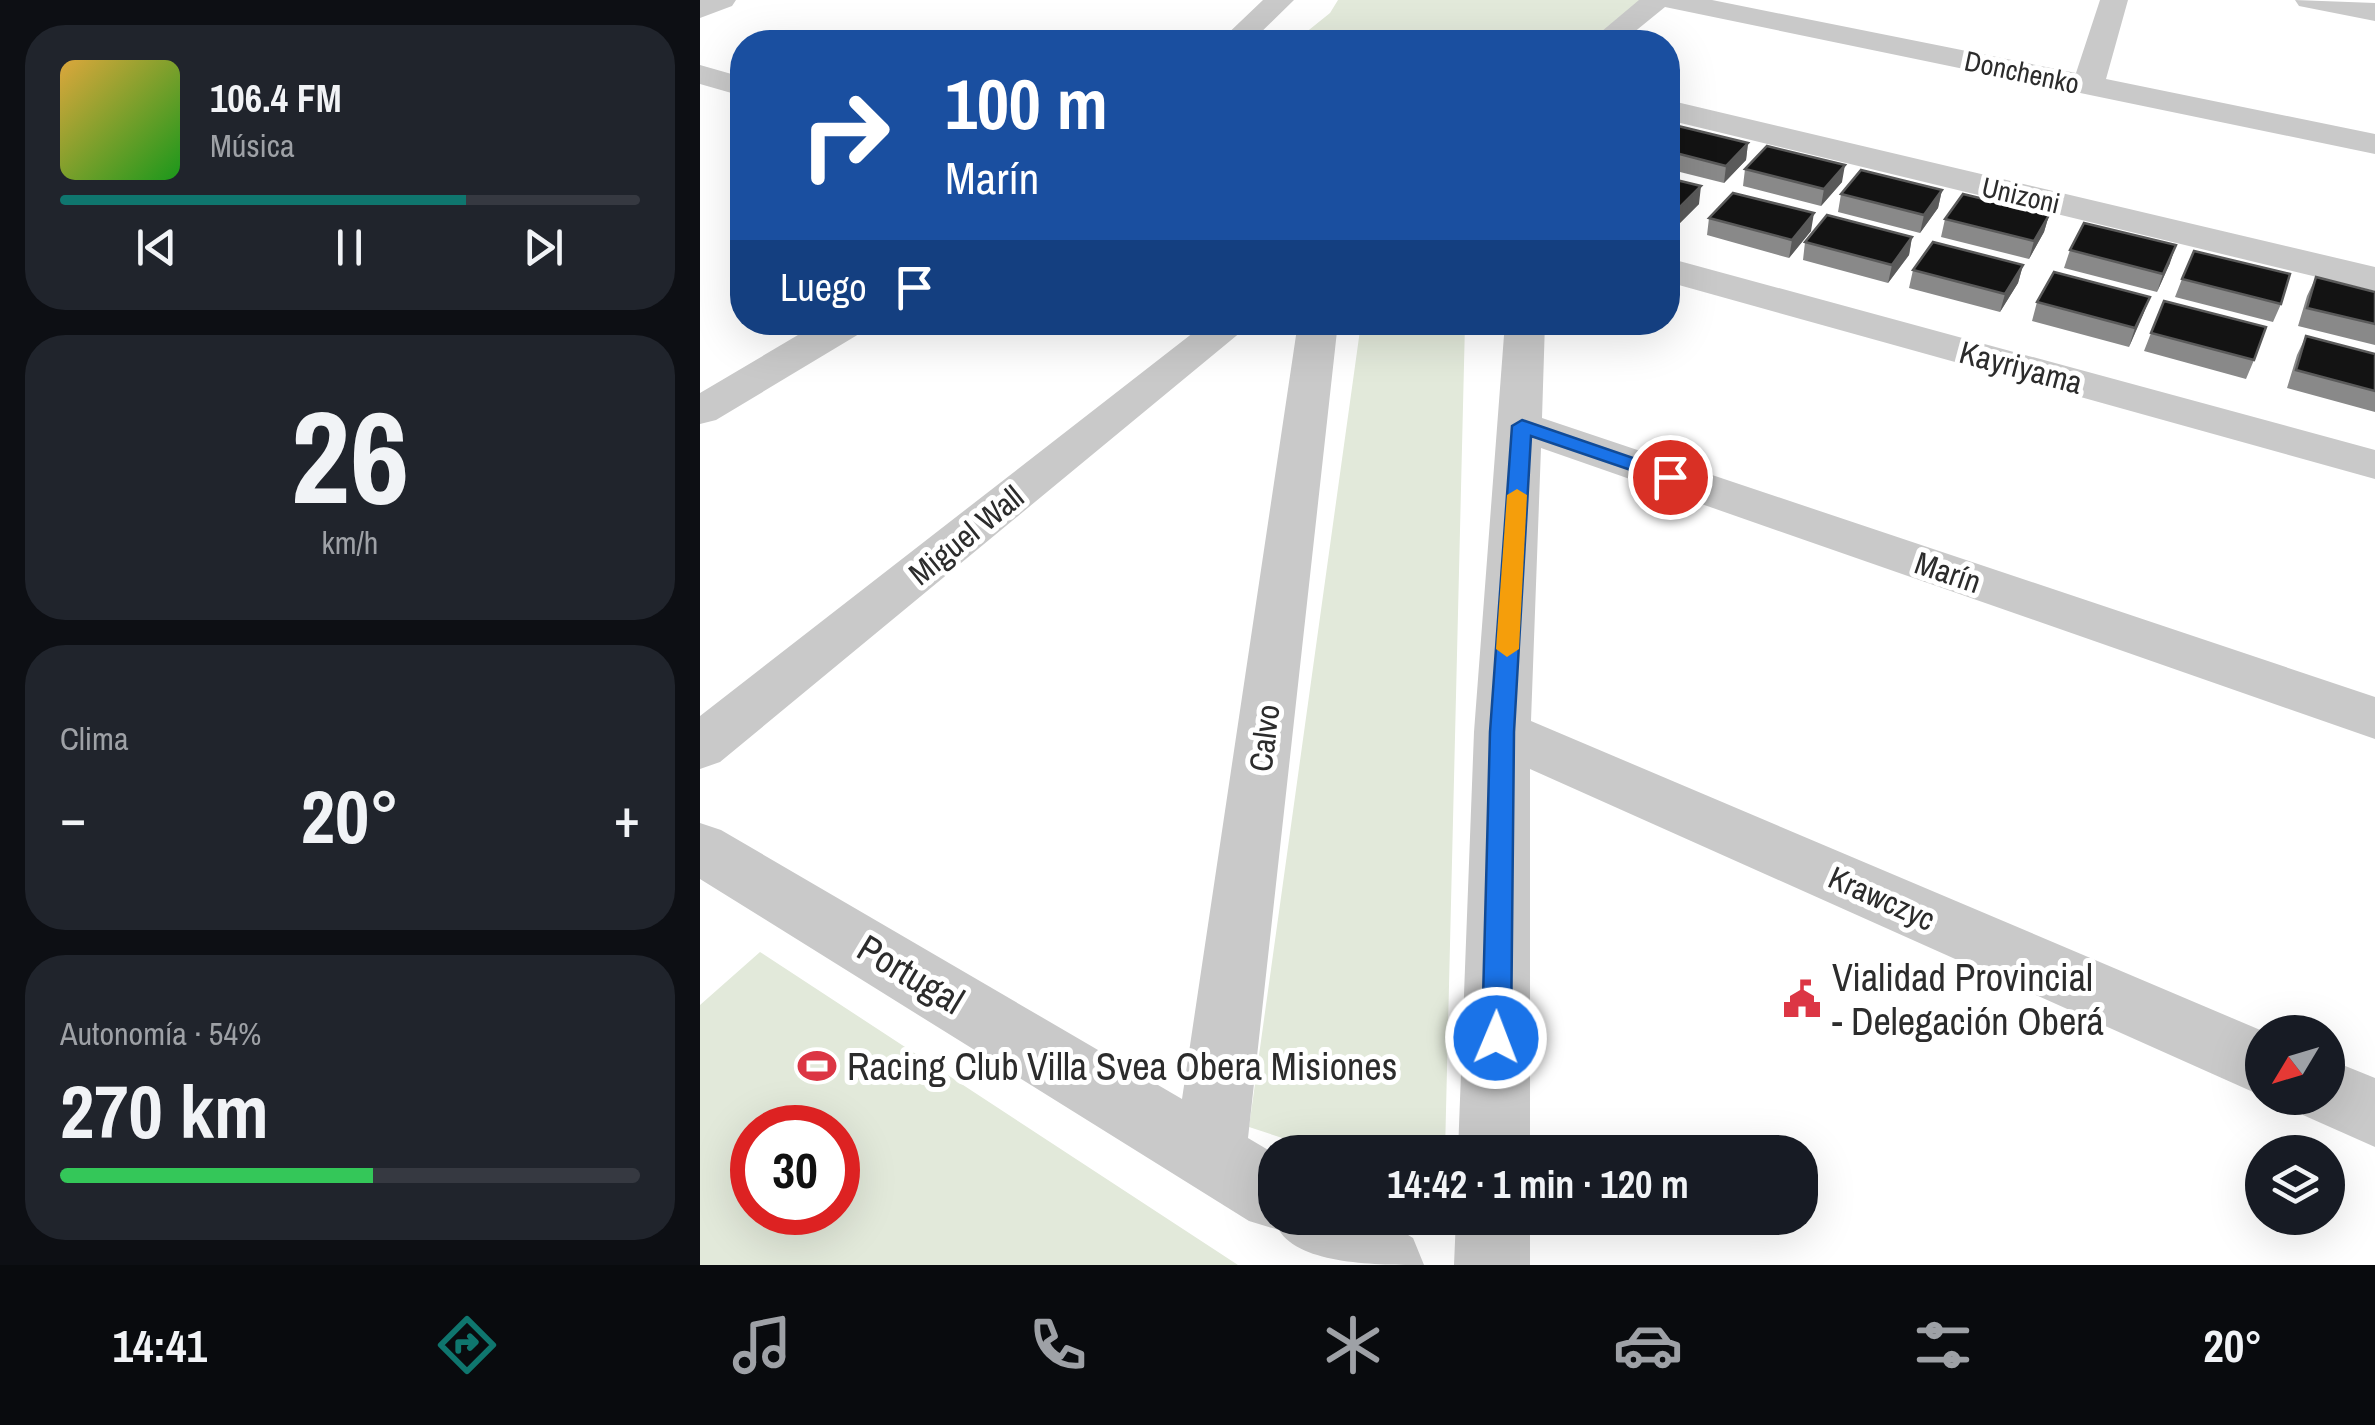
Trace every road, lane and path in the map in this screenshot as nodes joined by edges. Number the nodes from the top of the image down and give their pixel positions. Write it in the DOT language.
graph roads {
  1 [pos="722,0"];
  2 [pos="1280,0"];
  3 [pos="1657,0"];
  4 [pos="1670,0"];
  5 [pos="2114,0"];
  6 [pos="2309,0"];
  7 [pos="700,9"];
  8 [pos="2375,12"];
  9 [pos="1247,30"];
  10 [pos="1619,30"];
  11 [pos="700,74"];
  12 [pos="730,83"];
  13 [pos="2088,86"];
  14 [pos="1680,113"];
  15 [pos="2375,144"];
  16 [pos="1680,273"];
  17 [pos="2375,279"];
  18 [pos="828,335"];
  19 [pos="1217,335"];
  20 [pos="1316,335"];
  21 [pos="1526,335"];
  22 [pos="700,411"];
  23 [pos="1522,426"];
  24 [pos="2375,465"];
  25 [pos="2375,718"];
  26 [pos="1502,732"];
  27 [pos="700,747"];
  28 [pos="700,848"];
  29 [pos="2245,1057"];
  30 [pos="2345,1100"];
  31 [pos="2375,1113"];
  32 [pos="1494,1135"];
  33 [pos="1210,1153"];
  34 [pos="1258,1183"];
  35 [pos="1338,1235"];
  36 [pos="1493,1235"];
  37 [pos="1386,1265"];
  38 [pos="1492,1265"];
  1 -- 7 [label="street"];
  2 -- 9 [label="street"];
  3 -- 10 [label="street"];
  4 -- 13 [label="street, Donchenko"];
  5 -- 13 [label="street"];
  6 -- 8 [label="street"];
  11 -- 12 [label="street"];
  13 -- 15 [label="street, Donchenko"];
  14 -- 17 [label="street, Unizoni"];
  16 -- 24 [label="street, Kayriyama"];
  18 -- 22 [label="street"];
  19 -- 27 [label="street, Miguel Wall"];
  20 -- 33 [label="street, Calvo"];
  21 -- 23 [label="street"];
  23 -- 25 [label="street, Marín"];
  23 -- 26 [label="street"];
  26 -- 29 [label="street, Krawczyc"];
  26 -- 32 [label="street"];
  28 -- 33 [label="street, Portugal"];
  30 -- 31 [label="street"];
  33 -- 34 [label="street, Portugal"];
  35 -- 37 [label="street"];
  36 -- 38 [label="street"];
}
